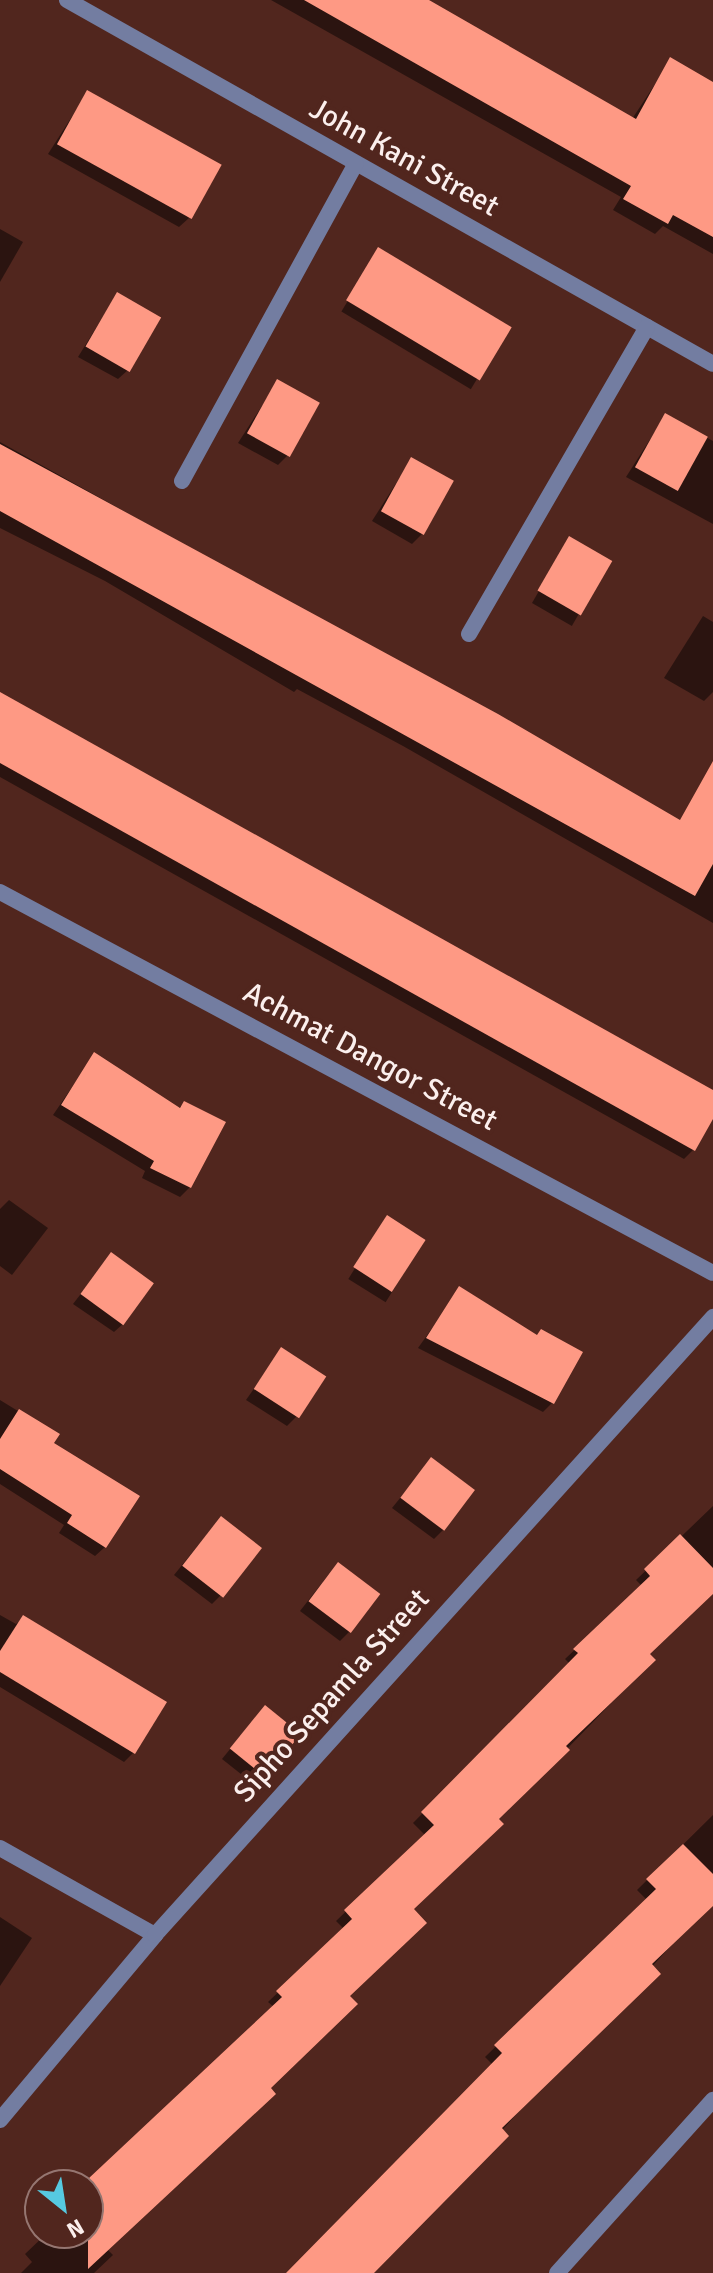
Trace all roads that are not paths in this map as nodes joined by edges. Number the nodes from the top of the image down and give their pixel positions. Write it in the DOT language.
graph roads {
  1 [pos="67,0"];
  2 [pos="356,163"];
  3 [pos="647,327"];
  4 [pos="713,364"];
  5 [pos="182,481"];
  6 [pos="469,634"];
  7 [pos="0,892"];
  8 [pos="713,1273"];
  9 [pos="713,1317"];
  10 [pos="0,1848"];
  11 [pos="155,1935"];
  12 [pos="713,2100"];
  13 [pos="0,2120"];
  14 [pos="557,2273"];
  1 -- 2 [label="street, John Kani Street"];
  2 -- 3 [label="street, John Kani Street"];
  2 -- 5 [label="street"];
  3 -- 4 [label="street, John Kani Street"];
  3 -- 6 [label="street"];
  7 -- 8 [label="street, Achmat Dangor Street"];
  9 -- 11 [label="street, Sipho Sepamla Street"];
  10 -- 11 [label="street"];
  11 -- 13 [label="street, Sipho Sepamla Street"];
  12 -- 14 [label="street"];
}
